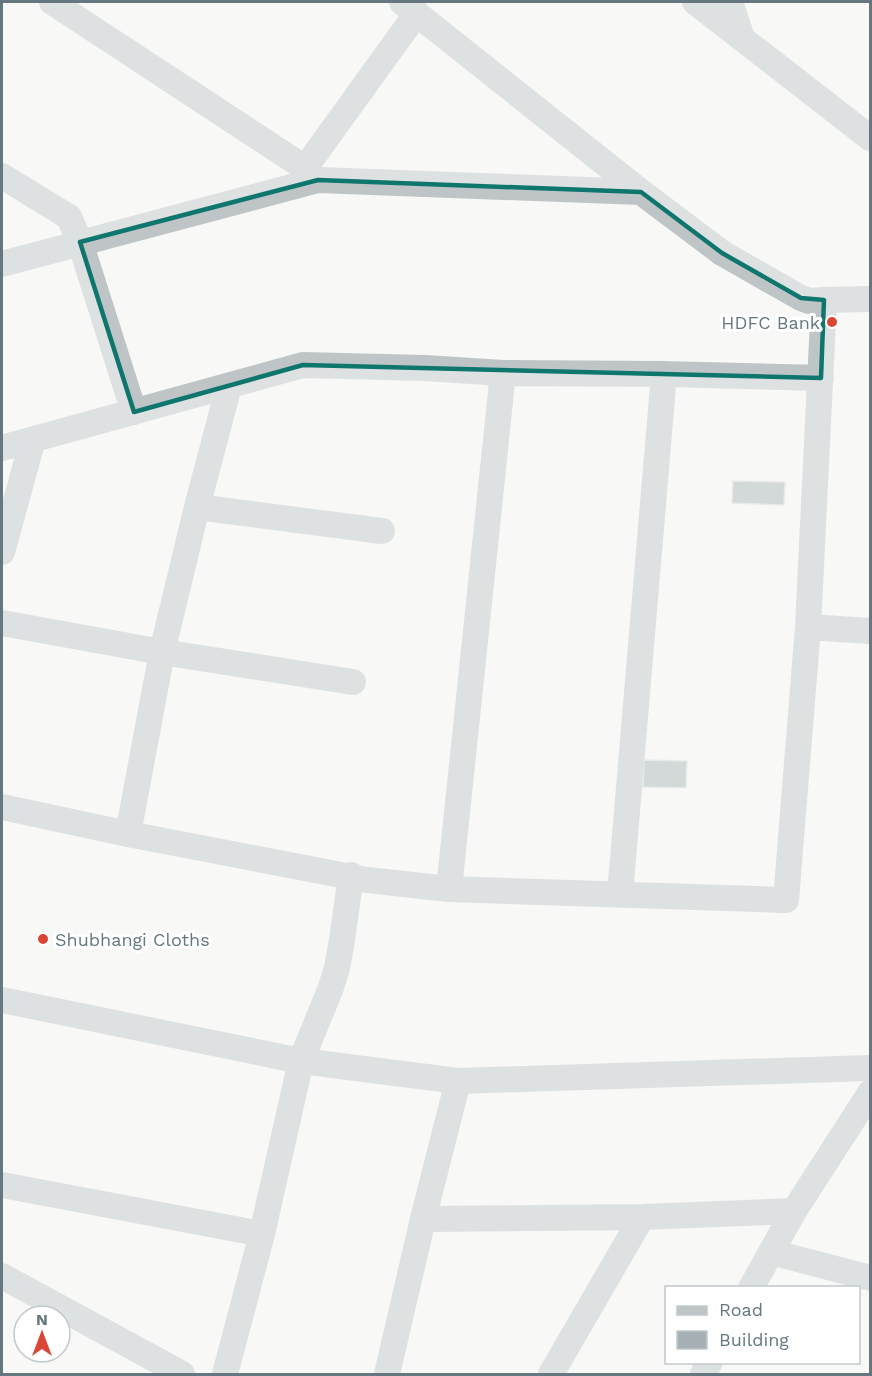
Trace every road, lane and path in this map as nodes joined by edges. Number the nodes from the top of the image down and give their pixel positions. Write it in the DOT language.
graph roads {
  1 [pos="52,2"];
  2 [pos="695,2"];
  3 [pos="730,2"];
  4 [pos="410,8"];
  5 [pos="742,38"];
  6 [pos="870,138"];
  7 [pos="312,174"];
  8 [pos="2,176"];
  9 [pos="641,192"];
  10 [pos="80,242"];
  11 [pos="2,264"];
  12 [pos="870,299"];
  13 [pos="824,300"];
  14 [pos="503,373"];
  15 [pos="664,374"];
  16 [pos="821,378"];
  17 [pos="229,386"];
  18 [pos="134,412"];
  19 [pos="33,439"];
  20 [pos="2,448"];
  21 [pos="197,507"];
  22 [pos="382,531"];
  23 [pos="2,552"];
  24 [pos="2,623"];
  25 [pos="808,627"];
  26 [pos="870,631"];
  27 [pos="162,652"];
  28 [pos="353,681"];
  29 [pos="2,807"];
  30 [pos="128,834"];
  31 [pos="351,876"];
  32 [pos="449,889"];
  33 [pos="620,894"];
  34 [pos="2,1000"];
  35 [pos="301,1061"];
  36 [pos="870,1068"];
  37 [pos="458,1081"];
  38 [pos="870,1093"];
  39 [pos="2,1185"];
  40 [pos="794,1211"];
  41 [pos="642,1217"];
  42 [pos="423,1219"];
  43 [pos="262,1234"];
  44 [pos="771,1252"];
  45 [pos="2,1276"];
  46 [pos="870,1278"];
  47 [pos="752,1286"];
  48 [pos="182,1374"];
  49 [pos="225,1374"];
  50 [pos="387,1374"];
  51 [pos="551,1374"];
  1 -- 7 [label="street"];
  2 -- 5 [label="street"];
  3 -- 5 [label="street"];
  4 -- 7 [label="street"];
  4 -- 9 [label="street"];
  5 -- 6 [label="street"];
  7 -- 9 [label="street"];
  7 -- 10 [label="street"];
  8 -- 10 [label="street"];
  9 -- 13 [label="street"];
  10 -- 11 [label="street"];
  10 -- 18 [label="street"];
  12 -- 13 [label="street"];
  13 -- 16 [label="street"];
  14 -- 15 [label="street"];
  14 -- 17 [label="street"];
  14 -- 32 [label="street"];
  15 -- 16 [label="street"];
  15 -- 33 [label="street"];
  16 -- 25 [label="street"];
  17 -- 18 [label="street"];
  17 -- 21 [label="street"];
  18 -- 19 [label="street"];
  19 -- 20 [label="street"];
  19 -- 23 [label="street"];
  21 -- 22 [label="street"];
  21 -- 27 [label="street"];
  24 -- 27 [label="street"];
  25 -- 26 [label="street"];
  25 -- 33 [label="street"];
  27 -- 28 [label="street"];
  27 -- 30 [label="street"];
  29 -- 30 [label="street"];
  30 -- 31 [label="street"];
  31 -- 32 [label="street"];
  31 -- 35 [label="street"];
  32 -- 33 [label="street"];
  34 -- 35 [label="street"];
  35 -- 37 [label="street"];
  35 -- 43 [label="street"];
  36 -- 37 [label="street"];
  37 -- 42 [label="street"];
  38 -- 40 [label="street"];
  39 -- 43 [label="street"];
  40 -- 41 [label="street"];
  40 -- 44 [label="street"];
  41 -- 42 [label="street"];
  41 -- 51 [label="street"];
  42 -- 50 [label="street"];
  43 -- 49 [label="street"];
  44 -- 46 [label="street"];
  44 -- 47 [label="street"];
  45 -- 48 [label="street"];
}
